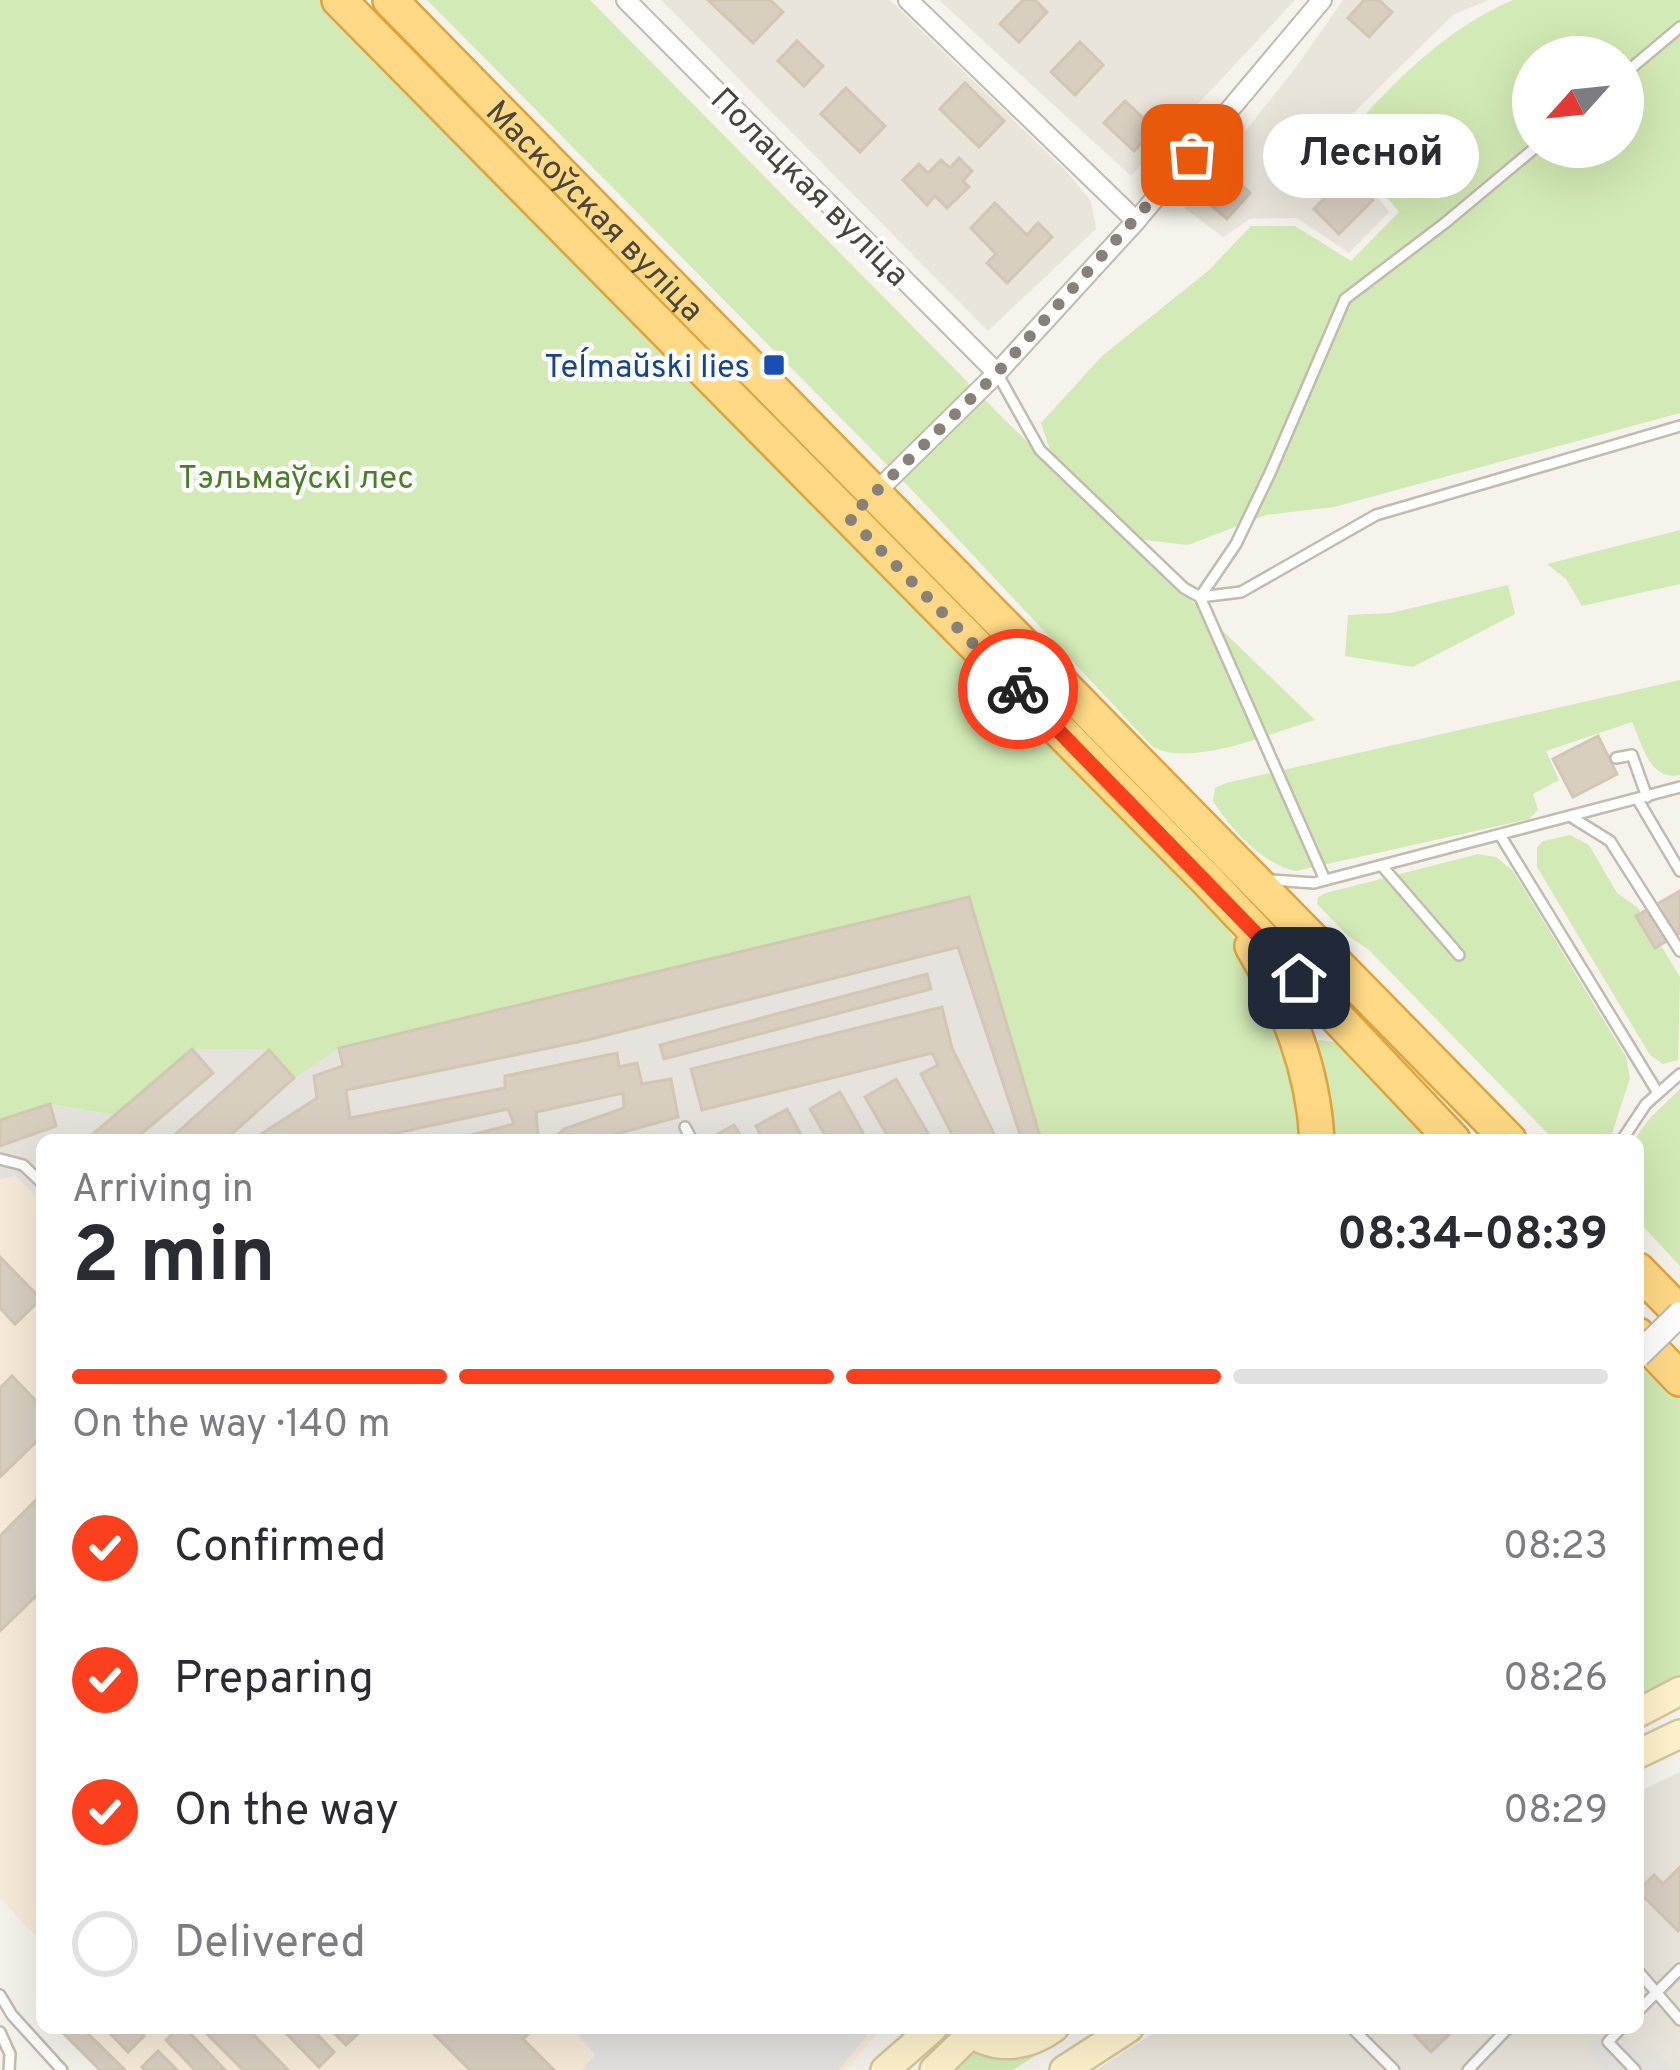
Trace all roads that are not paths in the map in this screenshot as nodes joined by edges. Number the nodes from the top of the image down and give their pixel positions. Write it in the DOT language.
graph roads {
  1 [pos="339,0"];
  2 [pos="390,0"];
  3 [pos="626,0"];
  4 [pos="908,0"];
  5 [pos="1322,0"];
  6 [pos="1680,27"];
  7 [pos="1644,57"];
  8 [pos="1512,167"];
  9 [pos="1136,221"];
  10 [pos="997,373"];
  11 [pos="1680,426"];
  12 [pos="874,494"];
  13 [pos="849,518"];
  14 [pos="1200,597"];
  15 [pos="1616,758"];
  16 [pos="1680,787"];
  17 [pos="1642,798"];
  18 [pos="1571,818"];
  19 [pos="1500,835"];
  20 [pos="1382,866"];
  21 [pos="1220,871"];
  22 [pos="1680,871"];
  23 [pos="1325,880"];
  24 [pos="1680,951"];
  25 [pos="1459,955"];
  26 [pos="1680,1074"];
  27 [pos="1658,1094"];
  28 [pos="685,1127"];
  29 [pos="689,1134"];
  30 [pos="1316,1134"];
  31 [pos="1448,1134"];
  32 [pos="1503,1134"];
  33 [pos="1625,1134"];
  34 [pos="0,1159"];
  35 [pos="36,1177"];
  36 [pos="1644,1276"];
  37 [pos="1680,1313"];
  38 [pos="1644,1341"];
  39 [pos="1644,1349"];
  40 [pos="1680,1379"];
  41 [pos="1680,1691"];
  42 [pos="1644,1710"];
  43 [pos="1680,1734"];
  44 [pos="1644,1751"];
  45 [pos="1680,1969"];
  46 [pos="1644,1980"];
  47 [pos="1654,1994"];
  48 [pos="0,1995"];
  49 [pos="1644,2005"];
  50 [pos="1680,2020"];
  51 [pos="0,2032"];
  52 [pos="909,2034"];
  53 [pos="926,2034"];
  54 [pos="967,2034"];
  55 [pos="979,2034"];
  56 [pos="1046,2034"];
  57 [pos="1120,2034"];
  58 [pos="1358,2034"];
  59 [pos="1502,2034"];
  60 [pos="1616,2034"];
  61 [pos="890,2065"];
  62 [pos="9,2070"];
  63 [pos="62,2070"];
  64 [pos="934,2070"];
  65 [pos="1064,2070"];
  66 [pos="1394,2070"];
  67 [pos="1468,2070"];
  68 [pos="1635,2070"];
  1 -- 13 [label="highway, Маскоўская вуліца"];
  2 -- 12 [label="highway, Маскоўская вуліца"];
  3 -- 10 [label="street, Полацкая вуліца"];
  4 -- 9 [label="street"];
  5 -- 9 [label="street"];
  6 -- 7 [label="lane"];
  8 -- 14 [label="lane"];
  9 -- 10 [label="street"];
  10 -- 12 [label="street"];
  10 -- 14 [label="lane"];
  11 -- 14 [label="lane"];
  12 -- 13 [label="highway"];
  12 -- 21 [label="highway, Маскоўская вуліца"];
  13 -- 21 [label="highway, Маскоўская вуліца"];
  14 -- 23 [label="lane"];
  15 -- 17 [label="lane"];
  16 -- 17 [label="lane"];
  17 -- 18 [label="lane"];
  17 -- 22 [label="lane"];
  18 -- 19 [label="lane"];
  18 -- 24 [label="lane"];
  19 -- 20 [label="lane"];
  19 -- 27 [label="lane"];
  20 -- 23 [label="lane"];
  20 -- 25 [label="lane"];
  21 -- 23 [label="lane"];
  21 -- 30 [label="highway"];
  21 -- 31 [label="highway, Маскоўская вуліца"];
  21 -- 32 [label="highway, Маскоўская вуліца"];
  26 -- 27 [label="lane"];
  27 -- 33 [label="lane"];
  28 -- 29 [label="lane"];
  34 -- 35 [label="lane"];
  36 -- 37 [label="highway"];
  37 -- 39 [label="street, bridge"];
  38 -- 40 [label="highway"];
  41 -- 42 [label="main road"];
  43 -- 44 [label="main road"];
  45 -- 47 [label="lane"];
  46 -- 47 [label="lane"];
  47 -- 49 [label="lane"];
  47 -- 50 [label="lane"];
  48 -- 63 [label="lane"];
  51 -- 62 [label="lane"];
  52 -- 61 [label="main road"];
  53 -- 61 [label="main road"];
  54 -- 64 [label="main road"];
  55 -- 56 [label="main road"];
  57 -- 65 [label="main road"];
  58 -- 66 [label="lane"];
  59 -- 67 [label="lane"];
  60 -- 68 [label="lane"];
}
